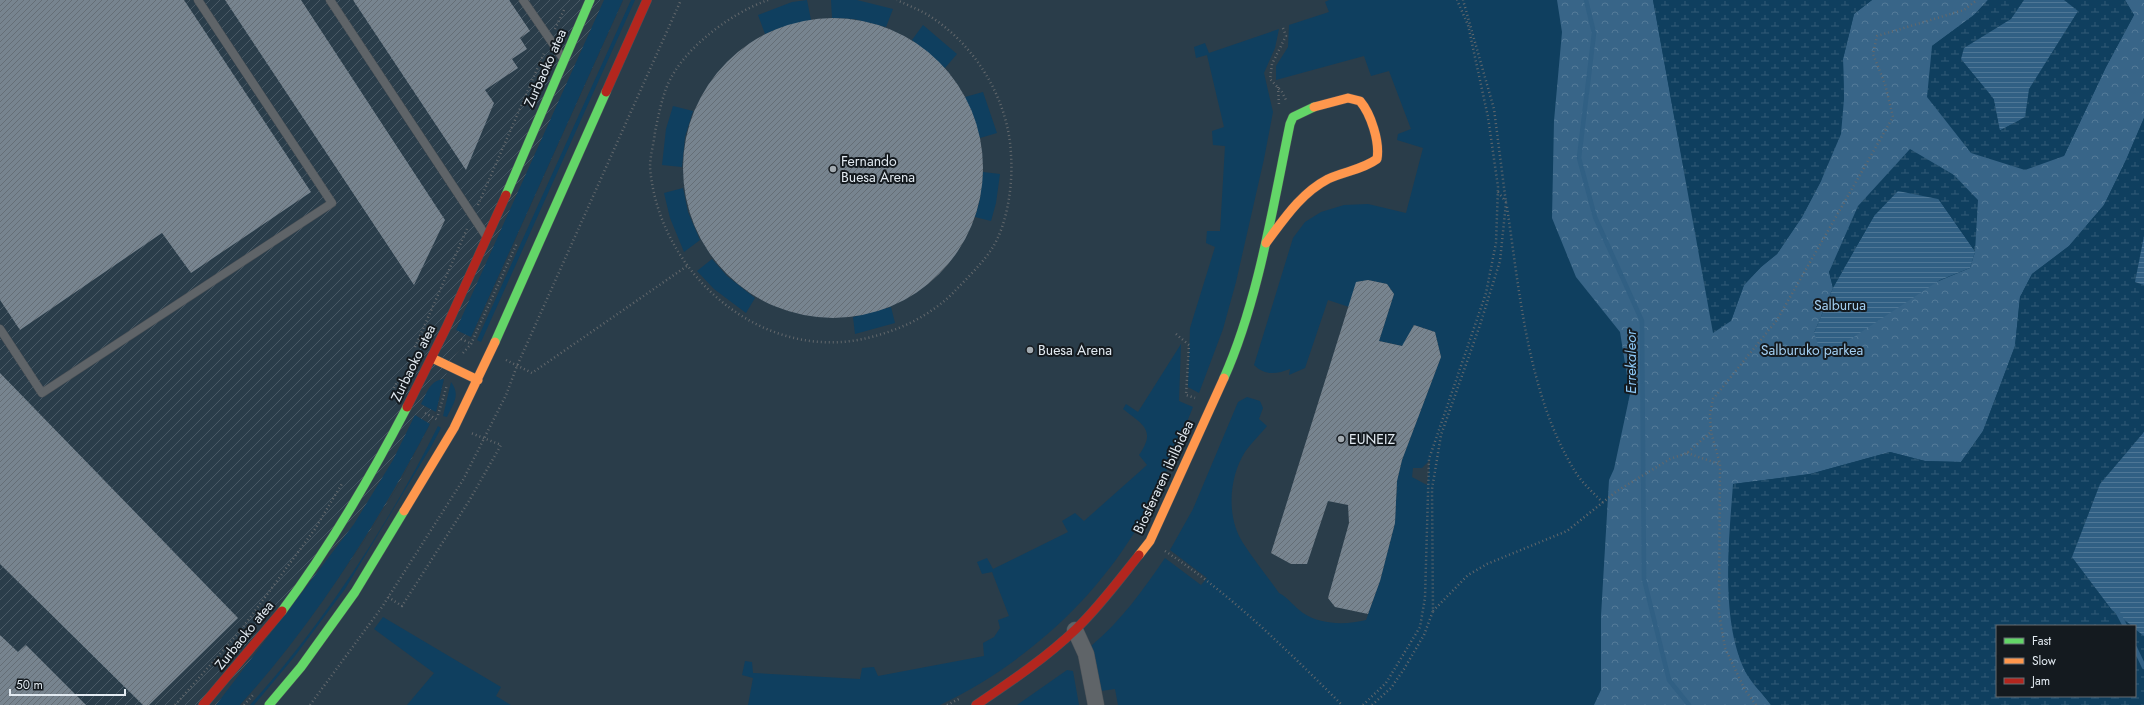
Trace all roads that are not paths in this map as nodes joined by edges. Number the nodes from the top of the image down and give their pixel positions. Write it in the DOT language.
graph roads {
  1 [pos="198,0"];
  2 [pos="330,0"];
  3 [pos="523,0"];
  4 [pos="590,0"];
  5 [pos="647,0"];
  6 [pos="564,60"];
  7 [pos="487,237"];
  8 [pos="1266,243"];
  9 [pos="0,328"];
  10 [pos="432,358"];
  11 [pos="478,380"];
  12 [pos="1075,630"];
  13 [pos="204,705"];
  14 [pos="269,705"];
  15 [pos="976,705"];
  16 [pos="1096,705"];
  1 -- 9 [label="lane"];
  2 -- 7 [label="lane"];
  3 -- 6 [label="lane"];
  4 -- 6 [label="street, Zurbaoko atea"];
  5 -- 11 [label="street"];
  6 -- 7 [label="street, Zurbaoko atea"];
  7 -- 10 [label="street, Zurbaoko atea"];
  8 -- 8 [label="street, Biosferaren ibilbidea"];
  8 -- 12 [label="street, Biosferaren ibilbidea"];
  10 -- 11 [label="street"];
  10 -- 13 [label="street, Zurbaoko atea"];
  11 -- 14 [label="street"];
  12 -- 15 [label="street, Biosferaren ibilbidea"];
  12 -- 16 [label="street"];
}
